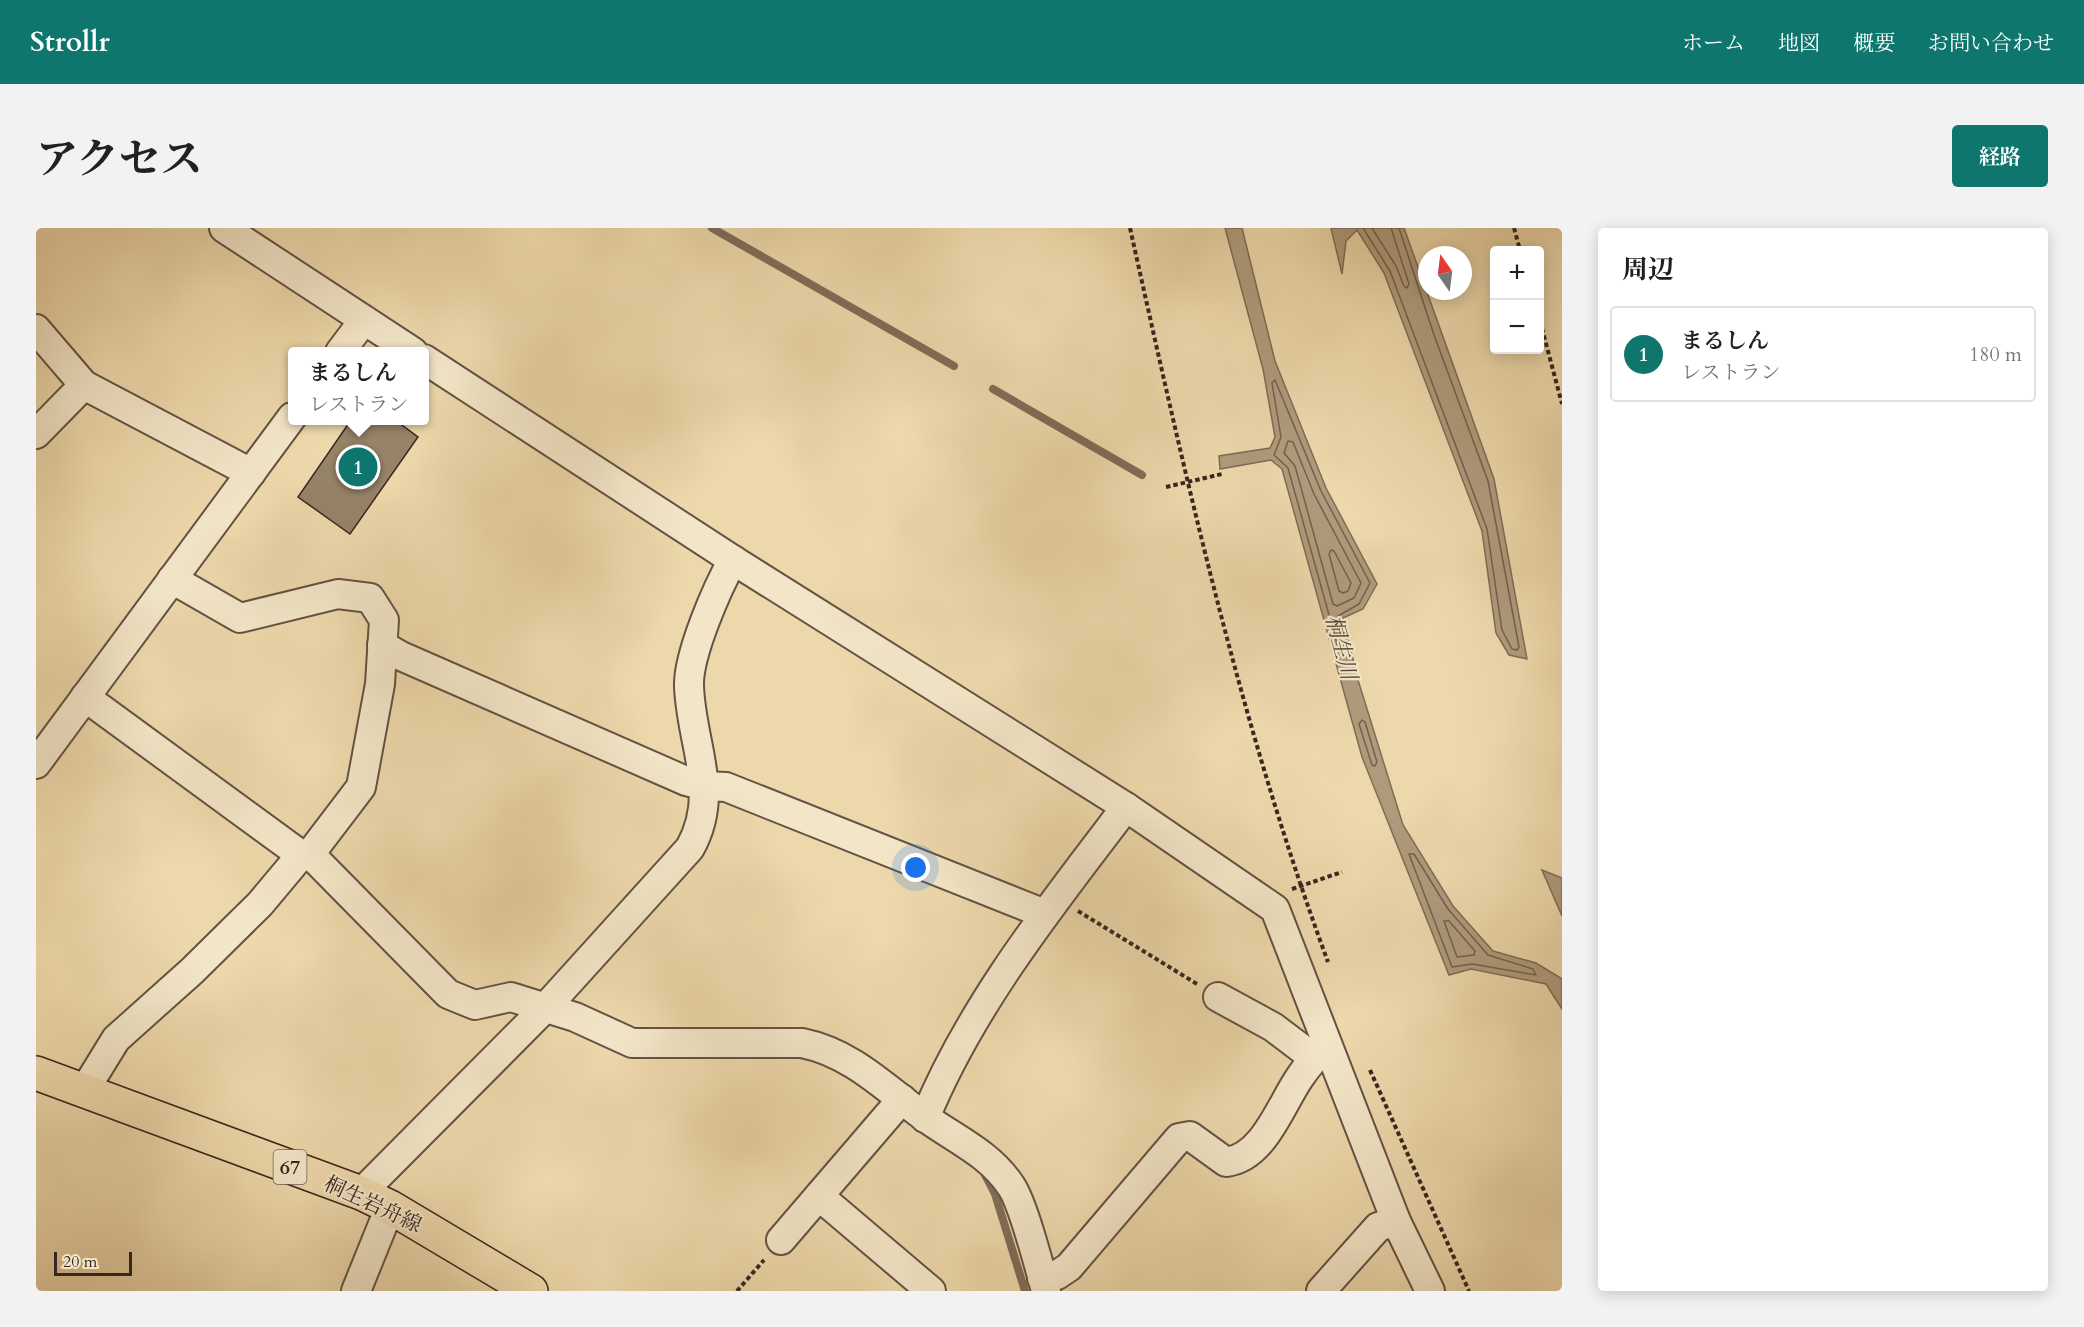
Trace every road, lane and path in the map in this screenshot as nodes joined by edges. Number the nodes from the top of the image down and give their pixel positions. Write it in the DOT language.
graph roads {
  1 [pos="224,228"];
  2 [pos="1130,228"];
  3 [pos="1514,228"];
  4 [pos="1519,246"];
  5 [pos="364,320"];
  6 [pos="36,329"];
  7 [pos="1544,339"];
  8 [pos="343,347"];
  9 [pos="406,347"];
  10 [pos="429,362"];
  11 [pos="84,385"];
  12 [pos="1562,404"];
  13 [pos="288,422"];
  14 [pos="36,434"];
  15 [pos="251,473"];
  16 [pos="1222,474"];
  17 [pos="1188,482"];
  18 [pos="1166,487"];
  19 [pos="733,560"];
  20 [pos="172,579"];
  21 [pos="382,645"];
  22 [pos="85,697"];
  23 [pos="36,764"];
  24 [pos="705,786"];
  25 [pos="1126,807"];
  26 [pos="306,854"];
  27 [pos="1342,872"];
  28 [pos="1300,887"];
  29 [pos="1289,890"];
  30 [pos="1045,914"];
  31 [pos="1329,965"];
  32 [pos="1218,997"];
  33 [pos="546,1007"];
  34 [pos="1320,1051"];
  35 [pos="1367,1064"];
  36 [pos="36,1073"];
  37 [pos="84,1091"];
  38 [pos="902,1099"];
  39 [pos="925,1118"];
  40 [pos="361,1193"];
  41 [pos="819,1196"];
  42 [pos="390,1207"];
  43 [pos="1396,1221"];
  44 [pos="781,1240"];
  45 [pos="1044,1285"];
  46 [pos="356,1291"];
  47 [pos="531,1291"];
  48 [pos="737,1291"];
  49 [pos="931,1291"];
  50 [pos="1321,1291"];
  51 [pos="1430,1291"];
  52 [pos="1469,1291"];
  1 -- 5 [label="street"];
  2 -- 17 [label="path"];
  3 -- 4 [label="path"];
  5 -- 8 [label="street"];
  5 -- 9 [label="street"];
  6 -- 11 [label="street"];
  7 -- 12 [label="path"];
  10 -- 19 [label="street"];
  11 -- 14 [label="street"];
  11 -- 15 [label="street"];
  13 -- 15 [label="street"];
  15 -- 20 [label="street"];
  16 -- 17 [label="path"];
  17 -- 18 [label="path"];
  17 -- 28 [label="path"];
  19 -- 24 [label="street"];
  19 -- 25 [label="street"];
  20 -- 21 [label="street"];
  20 -- 22 [label="street"];
  21 -- 24 [label="street"];
  21 -- 26 [label="street"];
  22 -- 23 [label="street"];
  22 -- 26 [label="street"];
  24 -- 30 [label="street"];
  24 -- 33 [label="street"];
  25 -- 30 [label="street"];
  25 -- 34 [label="street"];
  26 -- 33 [label="street"];
  26 -- 37 [label="street"];
  27 -- 28 [label="path"];
  28 -- 29 [label="path"];
  28 -- 31 [label="path"];
  30 -- 32 [label="path"];
  30 -- 39 [label="street"];
  32 -- 34 [label="street"];
  33 -- 38 [label="street"];
  33 -- 40 [label="street"];
  34 -- 43 [label="street"];
  34 -- 45 [label="street"];
  35 -- 52 [label="path"];
  36 -- 37 [label="main road, 桐生岩舟線 / 67"];
  37 -- 40 [label="main road, 桐生岩舟線 / 67"];
  38 -- 39 [label="street"];
  38 -- 41 [label="street"];
  39 -- 45 [label="street"];
  40 -- 42 [label="main road, 桐生岩舟線 / 67"];
  41 -- 44 [label="street"];
  41 -- 49 [label="street"];
  42 -- 46 [label="street"];
  42 -- 47 [label="main road, 桐生岩舟線 / 67"];
  43 -- 50 [label="street"];
  43 -- 51 [label="street"];
  44 -- 48 [label="path"];
}
